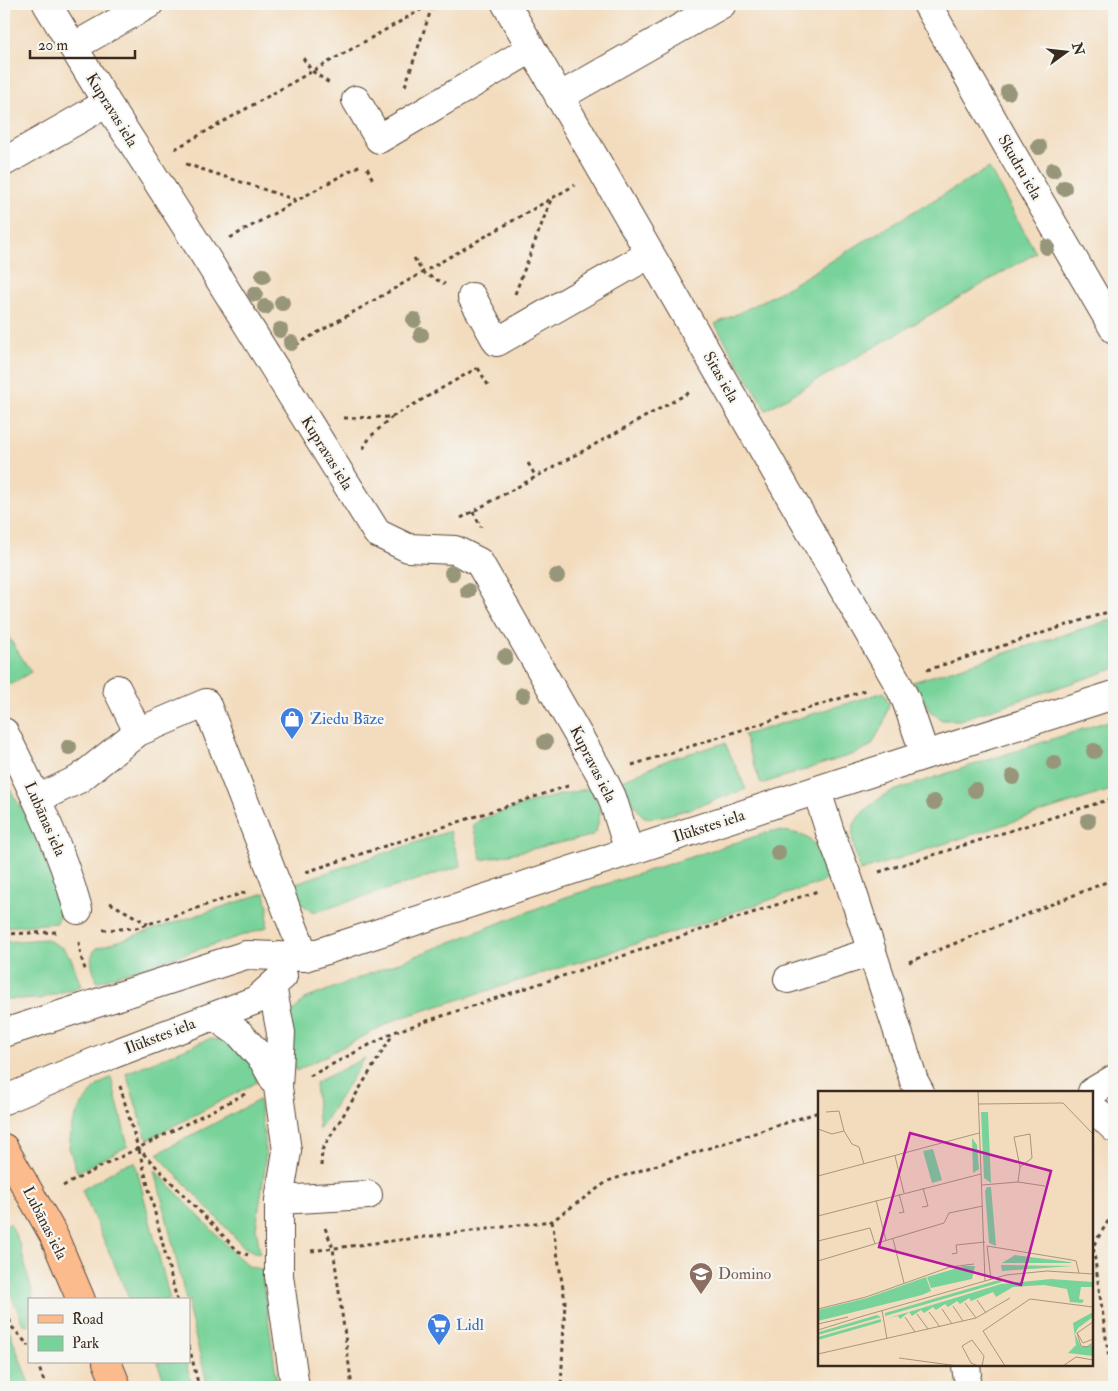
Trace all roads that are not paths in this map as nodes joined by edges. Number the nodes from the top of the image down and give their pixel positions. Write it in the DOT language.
graph roads {
  1 [pos="46,4"];
  2 [pos="149,4"];
  3 [pos="506,4"];
  4 [pos="722,4"];
  5 [pos="927,4"];
  6 [pos="73,47"];
  7 [pos="532,49"];
  8 [pos="559,98"];
  9 [pos="356,100"];
  10 [pos="107,103"];
  11 [pos="4,162"];
  12 [pos="650,254"];
  13 [pos="472,297"];
  14 [pos="1114,329"];
  15 [pos="117,689"];
  16 [pos="1114,695"];
  17 [pos="4,732"];
  18 [pos="138,732"];
  19 [pos="924,755"];
  20 [pos="817,791"];
  21 [pos="37,799"];
  22 [pos="629,851"];
  23 [pos="78,910"];
  24 [pos="305,957"];
  25 [pos="875,963"];
  26 [pos="788,979"];
  27 [pos="272,986"];
  28 [pos="214,1016"];
  29 [pos="4,1033"];
  30 [pos="1114,1079"];
  31 [pos="278,1087"];
  32 [pos="919,1091"];
  33 [pos="1093,1091"];
  34 [pos="4,1100"];
  35 [pos="1093,1108"];
  36 [pos="1114,1128"];
  37 [pos="4,1148"];
  38 [pos="368,1194"];
  39 [pos="280,1200"];
  40 [pos="80,1298"];
  41 [pos="108,1364"];
  42 [pos="117,1387"];
  43 [pos="295,1387"];
  1 -- 6 [label="street, Kupravas iela"];
  2 -- 6 [label="street"];
  3 -- 7 [label="street, Sitas iela"];
  4 -- 8 [label="street"];
  5 -- 14 [label="street, Skudru iela"];
  6 -- 10 [label="street, Kupravas iela"];
  7 -- 8 [label="street, Sitas iela"];
  7 -- 9 [label="street"];
  8 -- 12 [label="street, Sitas iela"];
  10 -- 11 [label="street"];
  10 -- 22 [label="street, Kupravas iela"];
  12 -- 13 [label="street"];
  12 -- 19 [label="street, Sitas iela"];
  15 -- 18 [label="street"];
  16 -- 19 [label="street, Ilūkstes iela"];
  17 -- 21 [label="street, Lubānas iela"];
  18 -- 21 [label="street"];
  18 -- 24 [label="street"];
  19 -- 20 [label="street, Ilūkstes iela"];
  20 -- 22 [label="street, Ilūkstes iela"];
  20 -- 25 [label="street"];
  21 -- 23 [label="street, Lubānas iela"];
  22 -- 24 [label="street, Ilūkstes iela"];
  24 -- 27 [label="street, Ilūkstes iela"];
  24 -- 29 [label="street, Ilūkstes iela"];
  25 -- 26 [label="street"];
  25 -- 32 [label="street"];
  27 -- 28 [label="street, Ilūkstes iela"];
  27 -- 31 [label="street"];
  28 -- 31 [label="street"];
  28 -- 34 [label="street, Ilūkstes iela"];
  30 -- 33 [label="street"];
  31 -- 39 [label="street"];
  35 -- 36 [label="street"];
  37 -- 40 [label="main road, Lubānas iela"];
  38 -- 39 [label="street"];
  39 -- 43 [label="street"];
  41 -- 42 [label="main road"];
}
